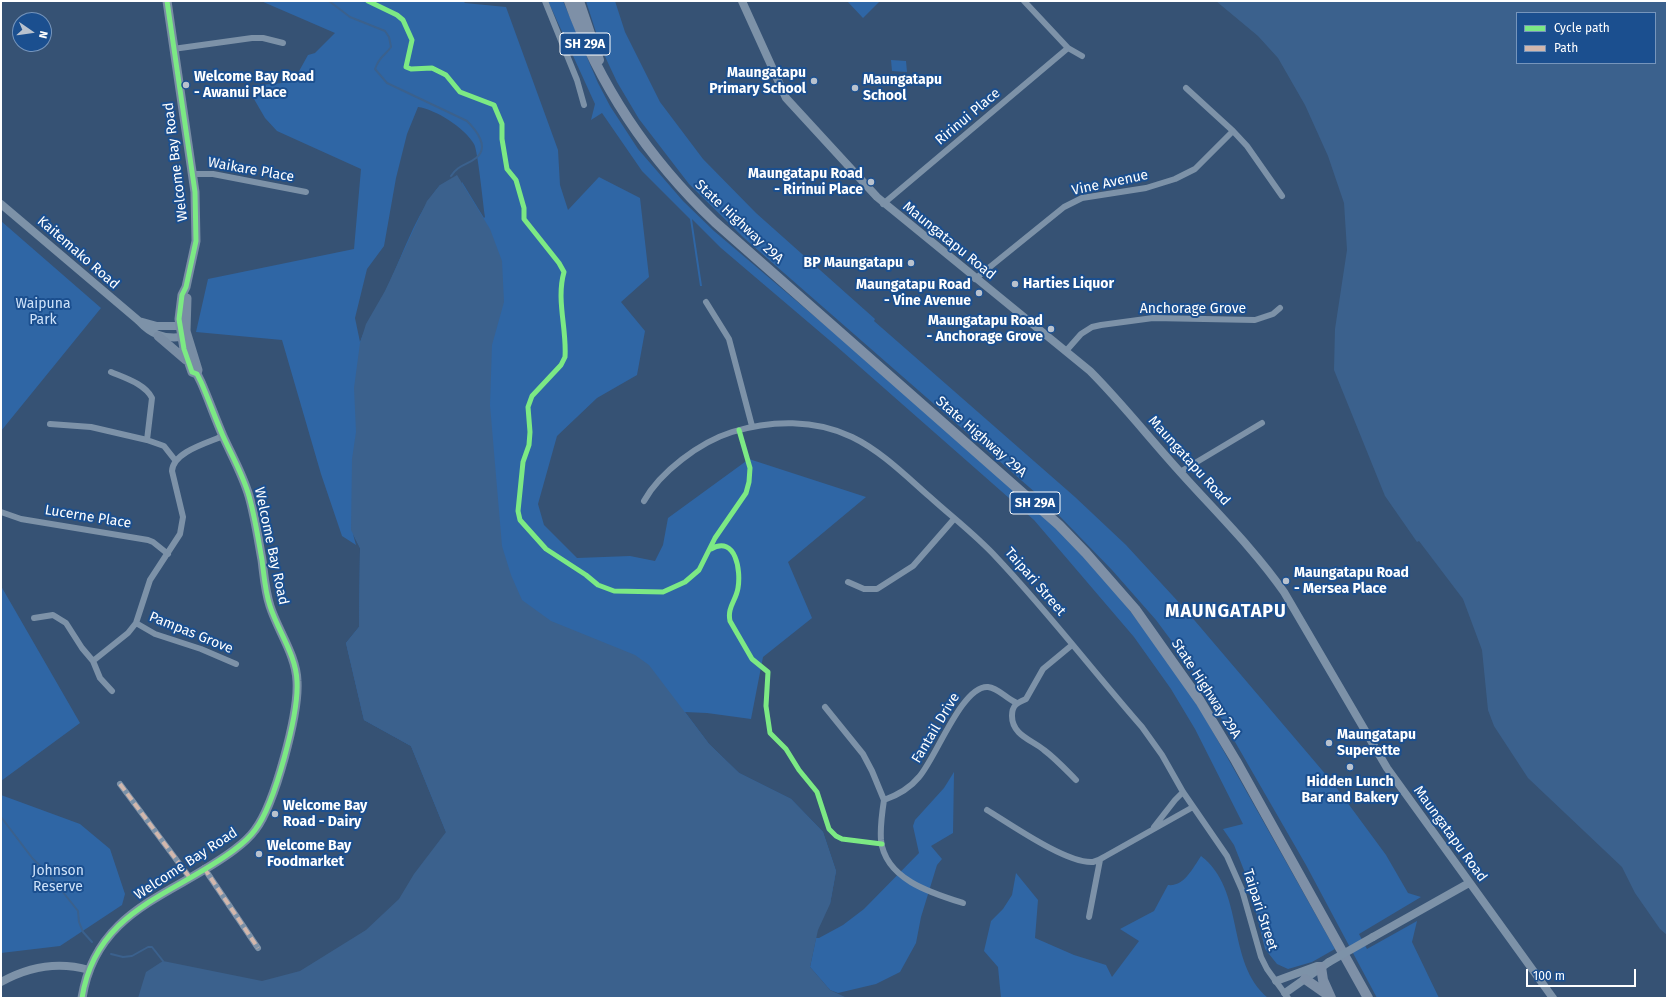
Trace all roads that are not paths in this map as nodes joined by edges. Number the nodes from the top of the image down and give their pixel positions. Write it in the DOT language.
graph roads {
  1 [pos="167,1"];
  2 [pos="544,1"];
  3 [pos="569,1"];
  4 [pos="580,1"];
  5 [pos="742,1"];
  6 [pos="1024,1"];
  7 [pos="283,43"];
  8 [pos="174,48"];
  9 [pos="1068,48"];
  10 [pos="1082,56"];
  11 [pos="608,85"];
  12 [pos="1186,88"];
  13 [pos="584,105"];
  14 [pos="1234,130"];
  15 [pos="192,174"];
  16 [pos="306,192"];
  17 [pos="1282,196"];
  18 [pos="1,204"];
  19 [pos="883,204"];
  20 [pos="975,279"];
  21 [pos="706,302"];
  22 [pos="1280,308"];
  23 [pos="139,321"];
  24 [pos="182,331"];
  25 [pos="158,336"];
  26 [pos="1066,351"];
  27 [pos="189,363"];
  28 [pos="111,372"];
  29 [pos="197,374"];
  30 [pos="1262,423"];
  31 [pos="50,424"];
  32 [pos="752,426"];
  33 [pos="223,436"];
  34 [pos="147,440"];
  35 [pos="175,460"];
  36 [pos="1180,472"];
  37 [pos="644,501"];
  38 [pos="1,512"];
  39 [pos="954,519"];
  40 [pos="168,554"];
  41 [pos="848,582"];
  42 [pos="34,618"];
  43 [pos="136,623"];
  44 [pos="1072,645"];
  45 [pos="93,661"];
  46 [pos="236,664"];
  47 [pos="112,691"];
  48 [pos="1017,703"];
  49 [pos="825,707"];
  50 [pos="1076,780"];
  51 [pos="120,784"];
  52 [pos="1183,792"];
  53 [pos="884,800"];
  54 [pos="1193,807"];
  55 [pos="988,810"];
  56 [pos="1152,830"];
  57 [pos="1100,860"];
  58 [pos="204,868"];
  59 [pos="190,878"];
  60 [pos="1469,882"];
  61 [pos="963,903"];
  62 [pos="1089,917"];
  63 [pos="258,948"];
  64 [pos="1325,964"];
  65 [pos="89,970"];
  66 [pos="1305,979"];
  67 [pos="1276,981"];
  68 [pos="1,982"];
  69 [pos="1287,996"];
  70 [pos="1330,997"];
  71 [pos="82,998"];
  72 [pos="1368,998"];
  73 [pos="1553,998"];
  1 -- 8 [label="main road, Welcome Bay Road"];
  2 -- 13 [label="street"];
  3 -- 11 [label="highway, State Highway 29A / SH 29A"];
  4 -- 11 [label="highway, State Highway 29A / SH 29A"];
  5 -- 19 [label="street, Maungatapu Road"];
  6 -- 9 [label="street"];
  7 -- 8 [label="street"];
  8 -- 15 [label="main road, Welcome Bay Road"];
  9 -- 10 [label="street"];
  9 -- 19 [label="street, Ririnui Place"];
  11 -- 72 [label="highway, State Highway 29A / SH 29A"];
  12 -- 14 [label="street"];
  14 -- 17 [label="street"];
  14 -- 20 [label="street, Vine Avenue"];
  15 -- 16 [label="street, Waikare Place"];
  15 -- 24 [label="main road, Welcome Bay Road"];
  18 -- 23 [label="street, Kaitemako Road"];
  19 -- 20 [label="street, Maungatapu Road"];
  20 -- 26 [label="street, Maungatapu Road"];
  21 -- 32 [label="street"];
  22 -- 26 [label="street, Anchorage Grove"];
  23 -- 24 [label="street, Kaitemako Road"];
  23 -- 25 [label="street, Kaitemako Road"];
  24 -- 25 [label="street"];
  24 -- 27 [label="main road, Welcome Bay Road"];
  24 -- 29 [label="main road, Welcome Bay Road"];
  25 -- 27 [label="main road"];
  26 -- 36 [label="street, Maungatapu Road"];
  27 -- 29 [label="main road, Welcome Bay Road"];
  28 -- 34 [label="street"];
  29 -- 33 [label="main road, Welcome Bay Road"];
  30 -- 36 [label="street"];
  31 -- 34 [label="street"];
  32 -- 37 [label="street, Taipari Street"];
  32 -- 39 [label="street, Taipari Street"];
  33 -- 35 [label="street"];
  33 -- 58 [label="main road, Welcome Bay Road"];
  34 -- 35 [label="street"];
  35 -- 40 [label="street"];
  36 -- 60 [label="street, Maungatapu Road"];
  38 -- 40 [label="street, Lucerne Place"];
  39 -- 41 [label="street"];
  39 -- 44 [label="street, Taipari Street"];
  40 -- 43 [label="street"];
  42 -- 45 [label="street"];
  43 -- 45 [label="street"];
  43 -- 46 [label="street, Pampas Grove"];
  44 -- 48 [label="street"];
  44 -- 52 [label="street, Taipari Street"];
  45 -- 47 [label="street"];
  48 -- 50 [label="street"];
  48 -- 53 [label="street, Fantail Drive"];
  49 -- 53 [label="street"];
  51 -- 59 [label="street"];
  52 -- 54 [label="street, Taipari Street"];
  52 -- 56 [label="street"];
  53 -- 61 [label="street"];
  54 -- 56 [label="street"];
  54 -- 67 [label="street, Taipari Street"];
  55 -- 57 [label="street"];
  56 -- 57 [label="street"];
  57 -- 62 [label="street"];
  58 -- 59 [label="main road, Welcome Bay Road"];
  58 -- 63 [label="street"];
  59 -- 65 [label="main road, Welcome Bay Road"];
  60 -- 64 [label="street, Taipari Street, bridge"];
  60 -- 73 [label="street, Maungatapu Road"];
  64 -- 66 [label="street, Taipari Street"];
  64 -- 67 [label="street, Taipari Street"];
  64 -- 70 [label="highway"];
  65 -- 68 [label="street"];
  65 -- 71 [label="main road, Welcome Bay Road"];
  66 -- 69 [label="street, Taipari Street"];
  66 -- 70 [label="highway"];
  67 -- 69 [label="street, Taipari Street"];
}
